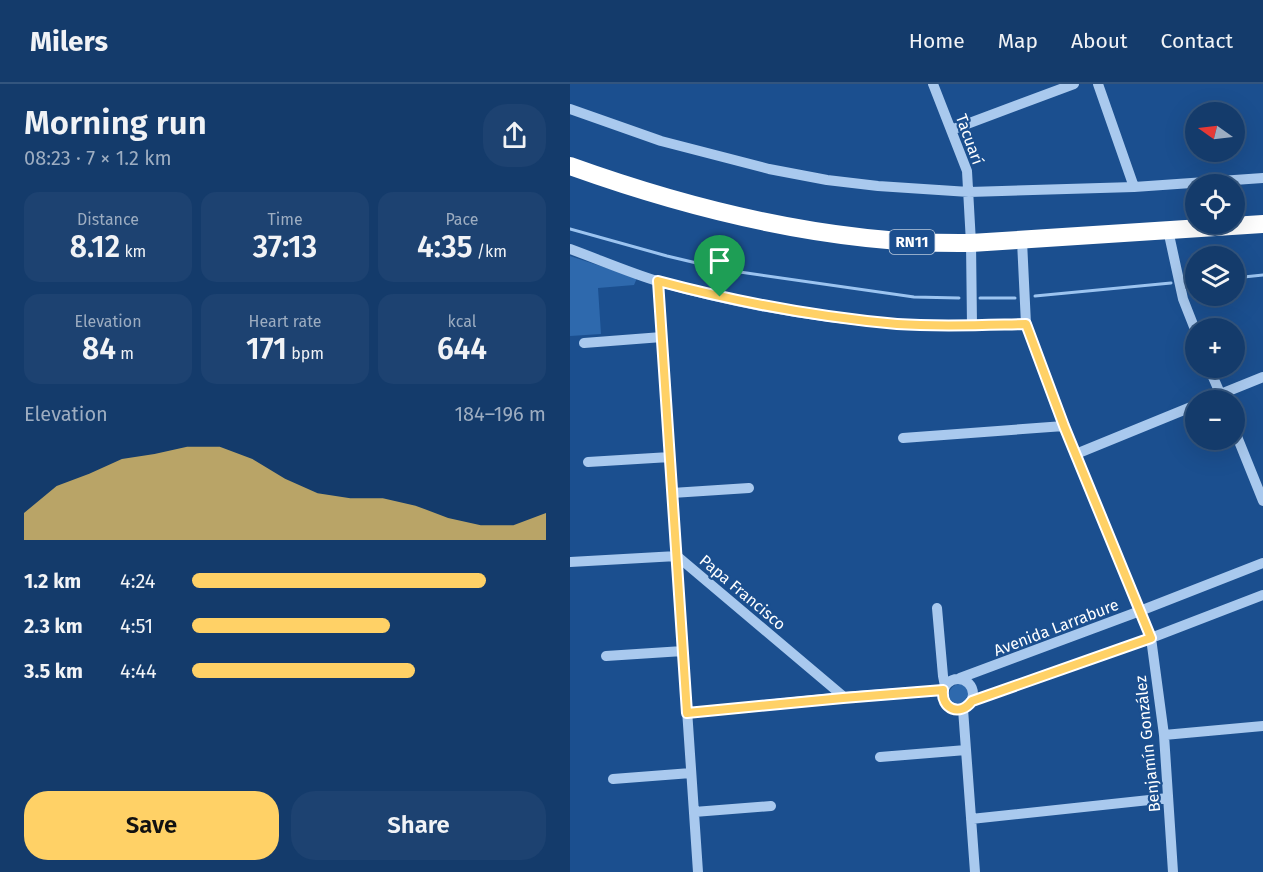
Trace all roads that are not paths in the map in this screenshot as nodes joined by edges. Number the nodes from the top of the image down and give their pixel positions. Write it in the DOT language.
graph roads {
  1 [pos="933,84"];
  2 [pos="1074,84"];
  3 [pos="1098,84"];
  4 [pos="570,109"];
  5 [pos="951,130"];
  6 [pos="570,166"];
  7 [pos="1263,178"];
  8 [pos="1134,187"];
  9 [pos="969,192"];
  10 [pos="1263,224"];
  11 [pos="1168,230"];
  12 [pos="1022,240"];
  13 [pos="971,243"];
  14 [pos="570,249"];
  15 [pos="658,281"];
  16 [pos="1190,318"];
  17 [pos="1026,324"];
  18 [pos="972,325"];
  19 [pos="662,338"];
  20 [pos="584,343"];
  21 [pos="1263,377"];
  22 [pos="1236,390"];
  23 [pos="1185,409"];
  24 [pos="1064,426"];
  25 [pos="903,438"];
  26 [pos="1242,450"];
  27 [pos="1076,454"];
  28 [pos="670,456"];
  29 [pos="588,462"];
  30 [pos="749,488"];
  31 [pos="672,493"];
  32 [pos="1263,501"];
  33 [pos="677,556"];
  34 [pos="570,562"];
  35 [pos="1263,563"];
  36 [pos="1263,595"];
  37 [pos="936,608"];
  38 [pos="1140,611"];
  39 [pos="1151,638"];
  40 [pos="683,651"];
  41 [pos="606,656"];
  42 [pos="960,678"];
  43 [pos="944,688"];
  44 [pos="843,698"];
  45 [pos="967,705"];
  46 [pos="687,713"];
  47 [pos="1263,726"];
  48 [pos="1164,735"];
  49 [pos="966,750"];
  50 [pos="880,757"];
  51 [pos="692,773"];
  52 [pos="613,779"];
  53 [pos="1168,798"];
  54 [pos="771,806"];
  55 [pos="694,812"];
  56 [pos="971,819"];
  57 [pos="698,872"];
  58 [pos="975,872"];
  59 [pos="1173,872"];
  1 -- 5 [label="street, Tacuarí"];
  2 -- 5 [label="street"];
  3 -- 8 [label="street"];
  4 -- 9 [label="street"];
  5 -- 9 [label="street, Tacuarí"];
  6 -- 13 [label="highway, RN11"];
  7 -- 8 [label="street"];
  8 -- 9 [label="street"];
  9 -- 13 [label="street, Tacuarí"];
  10 -- 11 [label="highway, RN11"];
  11 -- 12 [label="highway, RN11"];
  11 -- 16 [label="street"];
  12 -- 13 [label="highway, RN11"];
  12 -- 17 [label="street, Benjamín González"];
  13 -- 18 [label="street, Tacuarí"];
  14 -- 15 [label="street"];
  15 -- 18 [label="street"];
  15 -- 19 [label="street"];
  17 -- 18 [label="street"];
  17 -- 24 [label="street, Benjamín González"];
  19 -- 20 [label="street"];
  19 -- 28 [label="street"];
  21 -- 22 [label="street"];
  23 -- 27 [label="street"];
  24 -- 25 [label="street"];
  24 -- 27 [label="street, Benjamín González"];
  26 -- 32 [label="street"];
  27 -- 38 [label="street, Benjamín González"];
  28 -- 29 [label="street"];
  28 -- 31 [label="street"];
  30 -- 31 [label="street"];
  31 -- 33 [label="street"];
  33 -- 34 [label="street, Papa Francisco"];
  33 -- 40 [label="street"];
  33 -- 44 [label="street, Papa Francisco"];
  35 -- 38 [label="street, Avenida Larrabure"];
  36 -- 39 [label="street"];
  37 -- 43 [label="street"];
  38 -- 39 [label="street, Benjamín González"];
  38 -- 42 [label="street, Avenida Larrabure"];
  39 -- 45 [label="street"];
  39 -- 48 [label="street, Benjamín González"];
  40 -- 41 [label="street"];
  40 -- 46 [label="street"];
  42 -- 43 [label="street"];
  42 -- 45 [label="street"];
  43 -- 44 [label="street"];
  43 -- 45 [label="street"];
  44 -- 46 [label="street"];
  45 -- 49 [label="street"];
  46 -- 51 [label="street"];
  47 -- 48 [label="street"];
  48 -- 53 [label="street, Benjamín González"];
  49 -- 50 [label="street"];
  49 -- 56 [label="street"];
  51 -- 52 [label="street"];
  51 -- 55 [label="street"];
  53 -- 56 [label="street"];
  53 -- 59 [label="street, Benjamín González"];
  54 -- 55 [label="street"];
  55 -- 57 [label="street"];
  56 -- 58 [label="street"];
}
